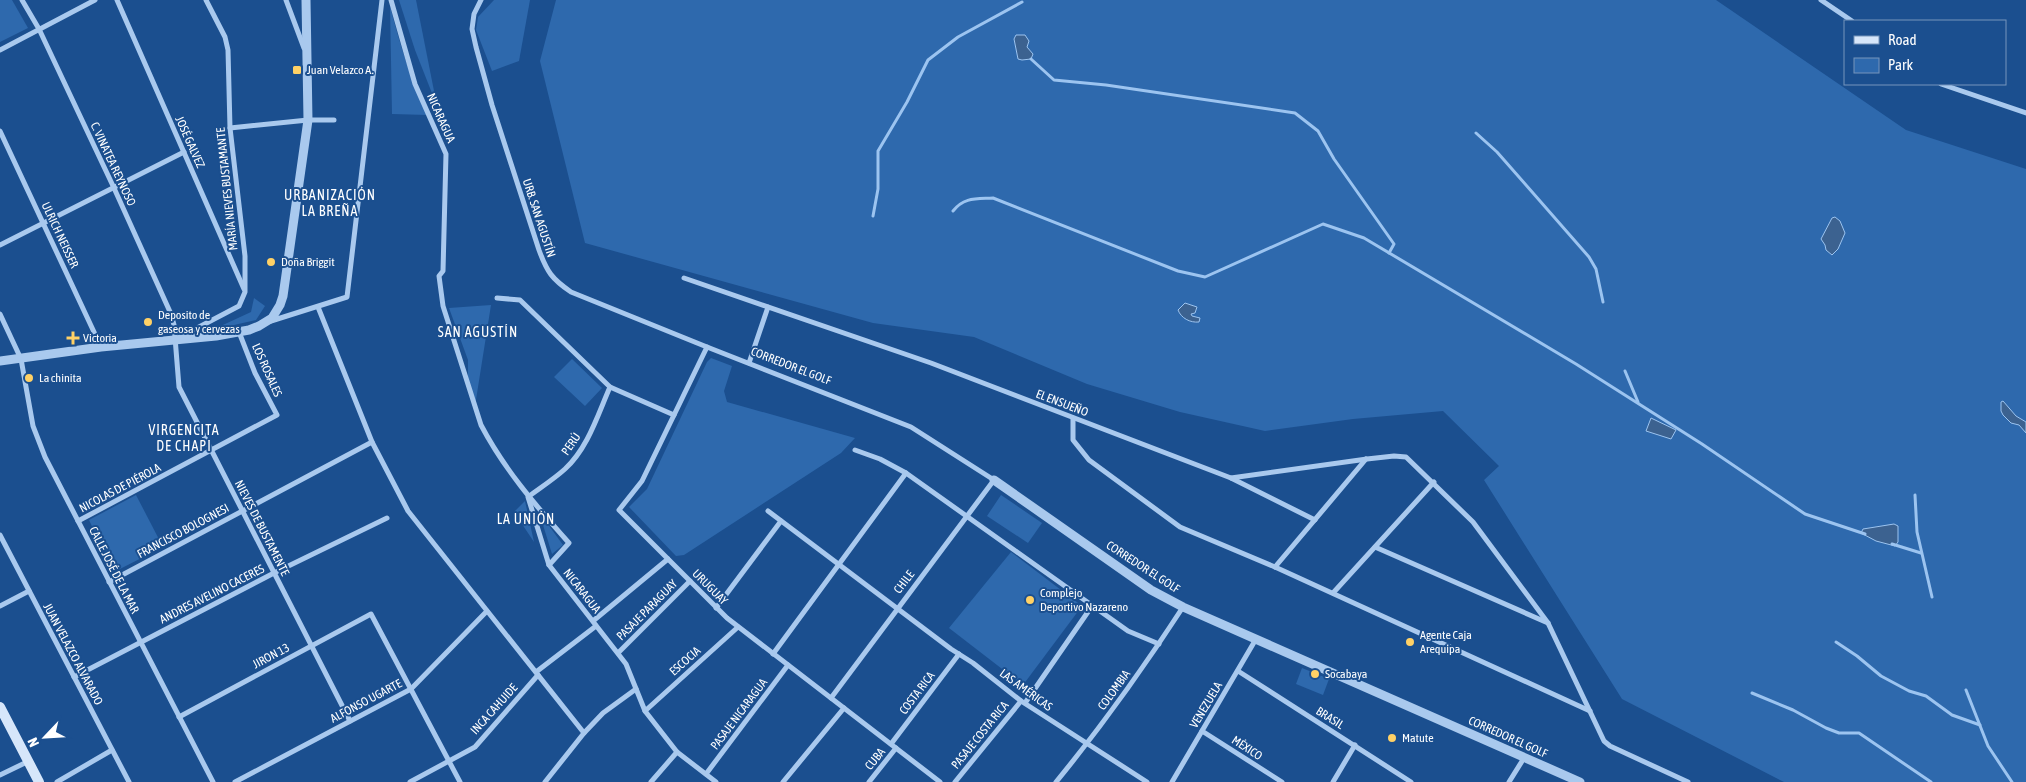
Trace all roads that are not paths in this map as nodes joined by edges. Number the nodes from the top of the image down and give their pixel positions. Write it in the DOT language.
graph roads {
  1 [pos="22,0"];
  2 [pos="95,0"];
  3 [pos="117,0"];
  4 [pos="206,0"];
  5 [pos="286,0"];
  6 [pos="306,0"];
  7 [pos="382,0"];
  8 [pos="391,0"];
  9 [pos="481,0"];
  10 [pos="1821,0"];
  11 [pos="1851,20"];
  12 [pos="39,30"];
  13 [pos="0,50"];
  14 [pos="307,56"];
  15 [pos="1944,85"];
  16 [pos="2026,113"];
  17 [pos="308,120"];
  18 [pos="334,120"];
  19 [pos="230,128"];
  20 [pos="0,131"];
  21 [pos="184,152"];
  22 [pos="114,188"];
  23 [pos="43,223"];
  24 [pos="0,245"];
  25 [pos="684,278"];
  26 [pos="245,292"];
  27 [pos="497,298"];
  28 [pos="318,307"];
  29 [pos="768,307"];
  30 [pos="0,314"];
  31 [pos="266,323"];
  32 [pos="239,332"];
  33 [pos="175,340"];
  34 [pos="101,347"];
  35 [pos="707,348"];
  36 [pos="21,359"];
  37 [pos="0,361"];
  38 [pos="749,363"];
  39 [pos="610,387"];
  40 [pos="277,415"];
  41 [pos="674,415"];
  42 [pos="1073,418"];
  43 [pos="372,442"];
  44 [pos="211,450"];
  45 [pos="855,450"];
  46 [pos="1366,458"];
  47 [pos="906,473"];
  48 [pos="1231,478"];
  49 [pos="994,480"];
  50 [pos="1434,482"];
  51 [pos="528,497"];
  52 [pos="242,511"];
  53 [pos="768,512"];
  54 [pos="966,517"];
  55 [pos="387,518"];
  56 [pos="1315,520"];
  57 [pos="78,521"];
  58 [pos="781,521"];
  59 [pos="0,535"];
  60 [pos="1374,547"];
  61 [pos="668,559"];
  62 [pos="839,564"];
  63 [pos="549,565"];
  64 [pos="1275,567"];
  65 [pos="274,574"];
  66 [pos="690,581"];
  67 [pos="109,582"];
  68 [pos="29,591"];
  69 [pos="1333,593"];
  70 [pos="0,606"];
  71 [pos="1092,606"];
  72 [pos="1183,607"];
  73 [pos="716,608"];
  74 [pos="897,608"];
  75 [pos="487,611"];
  76 [pos="1548,623"];
  77 [pos="595,624"];
  78 [pos="738,627"];
  79 [pos="1257,638"];
  80 [pos="140,642"];
  81 [pos="1159,644"];
  82 [pos="312,646"];
  83 [pos="618,653"];
  84 [pos="773,654"];
  85 [pos="959,654"];
  86 [pos="788,665"];
  87 [pos="1238,671"];
  88 [pos="537,674"];
  89 [pos="74,676"];
  90 [pos="636,688"];
  91 [pos="411,689"];
  92 [pos="830,698"];
  93 [pos="1023,702"];
  94 [pos="0,706"];
  95 [pos="844,708"];
  96 [pos="645,710"];
  97 [pos="1590,711"];
  98 [pos="179,717"];
  99 [pos="350,721"];
  100 [pos="1202,731"];
  101 [pos="584,733"];
  102 [pos="891,744"];
  103 [pos="1088,744"];
  104 [pos="1355,745"];
  105 [pos="896,748"];
  106 [pos="112,750"];
  107 [pos="677,752"];
  108 [pos="1524,758"];
  109 [pos="29,761"];
  110 [pos="448,761"];
  111 [pos="706,774"];
  112 [pos="0,775"];
  113 [pos="39,782"];
  114 [pos="57,782"];
  115 [pos="129,782"];
  116 [pos="213,782"];
  117 [pos="235,782"];
  118 [pos="410,782"];
  119 [pos="460,782"];
  120 [pos="545,782"];
  121 [pos="651,782"];
  122 [pos="716,782"];
  123 [pos="783,782"];
  124 [pos="869,782"];
  125 [pos="940,782"];
  126 [pos="955,782"];
  127 [pos="1056,782"];
  128 [pos="1147,782"];
  129 [pos="1172,782"];
  130 [pos="1282,782"];
  131 [pos="1333,782"];
  132 [pos="1411,782"];
  133 [pos="1509,782"];
  134 [pos="1580,782"];
  135 [pos="1688,782"];
  1 -- 12 [label="street, C. VINATEA REYNOSO"];
  2 -- 12 [label="street"];
  3 -- 21 [label="street, JOSÉ GALVEZ"];
  4 -- 19 [label="street, MARÍA NIEVES BUSTAMANTE"];
  5 -- 14 [label="street"];
  6 -- 14 [label="street"];
  7 -- 28 [label="street"];
  8 -- 51 [label="street, NICARAGUA"];
  9 -- 35 [label="street, URB. SAN AGUSTÍN"];
  10 -- 11 [label="street"];
  12 -- 13 [label="street"];
  12 -- 22 [label="street, C. VINATEA REYNOSO"];
  14 -- 17 [label="street"];
  15 -- 16 [label="street"];
  17 -- 18 [label="street"];
  17 -- 19 [label="street"];
  17 -- 31 [label="street"];
  19 -- 26 [label="street, MARÍA NIEVES BUSTAMANTE"];
  20 -- 23 [label="street, ULRICH NEISSER"];
  21 -- 22 [label="street"];
  21 -- 26 [label="street, JOSÉ GALVEZ"];
  22 -- 23 [label="street"];
  22 -- 33 [label="street, C. VINATEA REYNOSO"];
  23 -- 24 [label="street"];
  23 -- 34 [label="street, ULRICH NEISSER"];
  25 -- 29 [label="street, EL ENSUEÑO"];
  26 -- 33 [label="street"];
  27 -- 39 [label="street"];
  28 -- 31 [label="street"];
  28 -- 43 [label="street"];
  29 -- 38 [label="street"];
  29 -- 42 [label="street, EL ENSUEÑO"];
  30 -- 36 [label="street, CALLE JOSÉ DE LA MAR"];
  31 -- 32 [label="street"];
  32 -- 33 [label="street"];
  32 -- 40 [label="street, LOS ROSALES"];
  33 -- 34 [label="street"];
  33 -- 44 [label="street, NIEVES DE BUSTAMENTE"];
  34 -- 36 [label="street"];
  35 -- 38 [label="street, CORREDOR EL GOLF"];
  35 -- 41 [label="street, URUGUAY"];
  36 -- 37 [label="street"];
  36 -- 57 [label="street, CALLE JOSÉ DE LA MAR"];
  38 -- 49 [label="street, CORREDOR EL GOLF"];
  39 -- 41 [label="street"];
  39 -- 51 [label="street, PERÚ"];
  40 -- 44 [label="street, NICOLAS DE PIÉROLA"];
  41 -- 61 [label="street, URUGUAY"];
  42 -- 48 [label="street, EL ENSUEÑO"];
  42 -- 64 [label="street"];
  43 -- 52 [label="street, FRANCISCO BOLOGNESI"];
  43 -- 75 [label="street"];
  44 -- 52 [label="street, NIEVES DE BUSTAMENTE"];
  44 -- 57 [label="street, NICOLAS DE PIÉROLA"];
  45 -- 47 [label="street"];
  46 -- 48 [label="street, EL ENSUEÑO"];
  46 -- 50 [label="street, EL ENSUEÑO"];
  46 -- 56 [label="street"];
  47 -- 54 [label="street"];
  47 -- 62 [label="street"];
  48 -- 56 [label="street"];
  49 -- 54 [label="street, CHILE"];
  49 -- 72 [label="street, CORREDOR EL GOLF"];
  50 -- 60 [label="street"];
  50 -- 76 [label="street, EL ENSUEÑO"];
  51 -- 63 [label="street, NICARAGUA"];
  51 -- 63 [label="street"];
  52 -- 65 [label="street, NIEVES DE BUSTAMENTE"];
  52 -- 67 [label="street, FRANCISCO BOLOGNESI"];
  53 -- 58 [label="street, LAS AMÉRICAS"];
  54 -- 71 [label="street"];
  54 -- 74 [label="street, CHILE"];
  55 -- 65 [label="street, ANDRES AVELINO CACERES"];
  56 -- 64 [label="street"];
  57 -- 67 [label="street, CALLE JOSÉ DE LA MAR"];
  58 -- 62 [label="street, LAS AMÉRICAS"];
  58 -- 73 [label="street"];
  59 -- 68 [label="street, JUAN VELAZCO ALVARADO"];
  60 -- 69 [label="street"];
  60 -- 76 [label="street"];
  61 -- 66 [label="street, URUGUAY"];
  61 -- 77 [label="street, INCA CAHUIDE"];
  62 -- 74 [label="street, LAS AMÉRICAS"];
  62 -- 84 [label="street"];
  63 -- 77 [label="street, NICARAGUA"];
  64 -- 69 [label="street"];
  65 -- 80 [label="street, ANDRES AVELINO CACERES"];
  65 -- 82 [label="street, NIEVES DE BUSTAMENTE"];
  66 -- 73 [label="street, URUGUAY"];
  66 -- 83 [label="street, PASAJE PARAGUAY"];
  67 -- 80 [label="street, CALLE JOSÉ DE LA MAR"];
  68 -- 70 [label="street"];
  68 -- 89 [label="street, JUAN VELAZCO ALVARADO"];
  69 -- 97 [label="street"];
  71 -- 81 [label="street"];
  71 -- 93 [label="street, PASAJE COSTA RICA"];
  72 -- 79 [label="street, CORREDOR EL GOLF"];
  72 -- 81 [label="street, COLOMBIA"];
  73 -- 78 [label="street, URUGUAY"];
  74 -- 85 [label="street, LAS AMÉRICAS"];
  74 -- 92 [label="street, CHILE"];
  75 -- 88 [label="street"];
  75 -- 91 [label="street, ALFONSO UGARTE"];
  76 -- 97 [label="street, EL ENSUEÑO"];
  77 -- 83 [label="street, NICARAGUA"];
  77 -- 88 [label="street, INCA CAHUIDE"];
  78 -- 84 [label="street, URUGUAY"];
  78 -- 96 [label="street, ESCOCIA"];
  79 -- 87 [label="street, VENEZUELA"];
  79 -- 108 [label="street, CORREDOR EL GOLF"];
  80 -- 89 [label="street, ANDRES AVELINO CACERES"];
  80 -- 98 [label="street, CALLE JOSÉ DE LA MAR"];
  81 -- 103 [label="street, COLOMBIA"];
  82 -- 91 [label="street, JIRON 13"];
  82 -- 98 [label="street, JIRON 13"];
  82 -- 99 [label="street, NIEVES DE BUSTAMENTE"];
  83 -- 90 [label="street, NICARAGUA"];
  84 -- 86 [label="street, URUGUAY"];
  85 -- 93 [label="street, LAS AMÉRICAS"];
  85 -- 102 [label="street, COSTA RICA"];
  86 -- 92 [label="street, URUGUAY"];
  86 -- 111 [label="street, PASAJE NICARAGUA"];
  87 -- 100 [label="street, VENEZUELA"];
  87 -- 104 [label="street, BRASIL"];
  88 -- 101 [label="street"];
  88 -- 110 [label="street, INCA CAHUIDE"];
  89 -- 106 [label="street, JUAN VELAZCO ALVARADO"];
  90 -- 96 [label="street"];
  90 -- 101 [label="street"];
  91 -- 99 [label="street, ALFONSO UGARTE"];
  91 -- 110 [label="street"];
  92 -- 95 [label="street, URUGUAY"];
  93 -- 103 [label="street, LAS AMÉRICAS"];
  93 -- 126 [label="street, PASAJE COSTA RICA"];
  94 -- 109 [label="main road"];
  95 -- 102 [label="street, URUGUAY"];
  95 -- 123 [label="street"];
  96 -- 107 [label="street"];
  97 -- 135 [label="street, EL ENSUEÑO"];
  98 -- 116 [label="street, CALLE JOSÉ DE LA MAR"];
  99 -- 117 [label="street, ALFONSO UGARTE"];
  100 -- 129 [label="street, VENEZUELA"];
  100 -- 130 [label="street, MÉXICO"];
  101 -- 120 [label="street"];
  102 -- 105 [label="street, URUGUAY"];
  103 -- 127 [label="street, COLOMBIA"];
  103 -- 128 [label="street, LAS AMÉRICAS"];
  104 -- 131 [label="street"];
  104 -- 132 [label="street, BRASIL"];
  105 -- 124 [label="street, CUBA"];
  105 -- 125 [label="street, URUGUAY"];
  106 -- 114 [label="street"];
  106 -- 115 [label="street, JUAN VELAZCO ALVARADO"];
  107 -- 111 [label="street"];
  107 -- 121 [label="street"];
  108 -- 133 [label="street"];
  108 -- 134 [label="street, CORREDOR EL GOLF"];
  109 -- 112 [label="street"];
  109 -- 113 [label="main road"];
  110 -- 118 [label="street, INCA CAHUIDE"];
  110 -- 119 [label="street"];
  111 -- 122 [label="street"];
}
